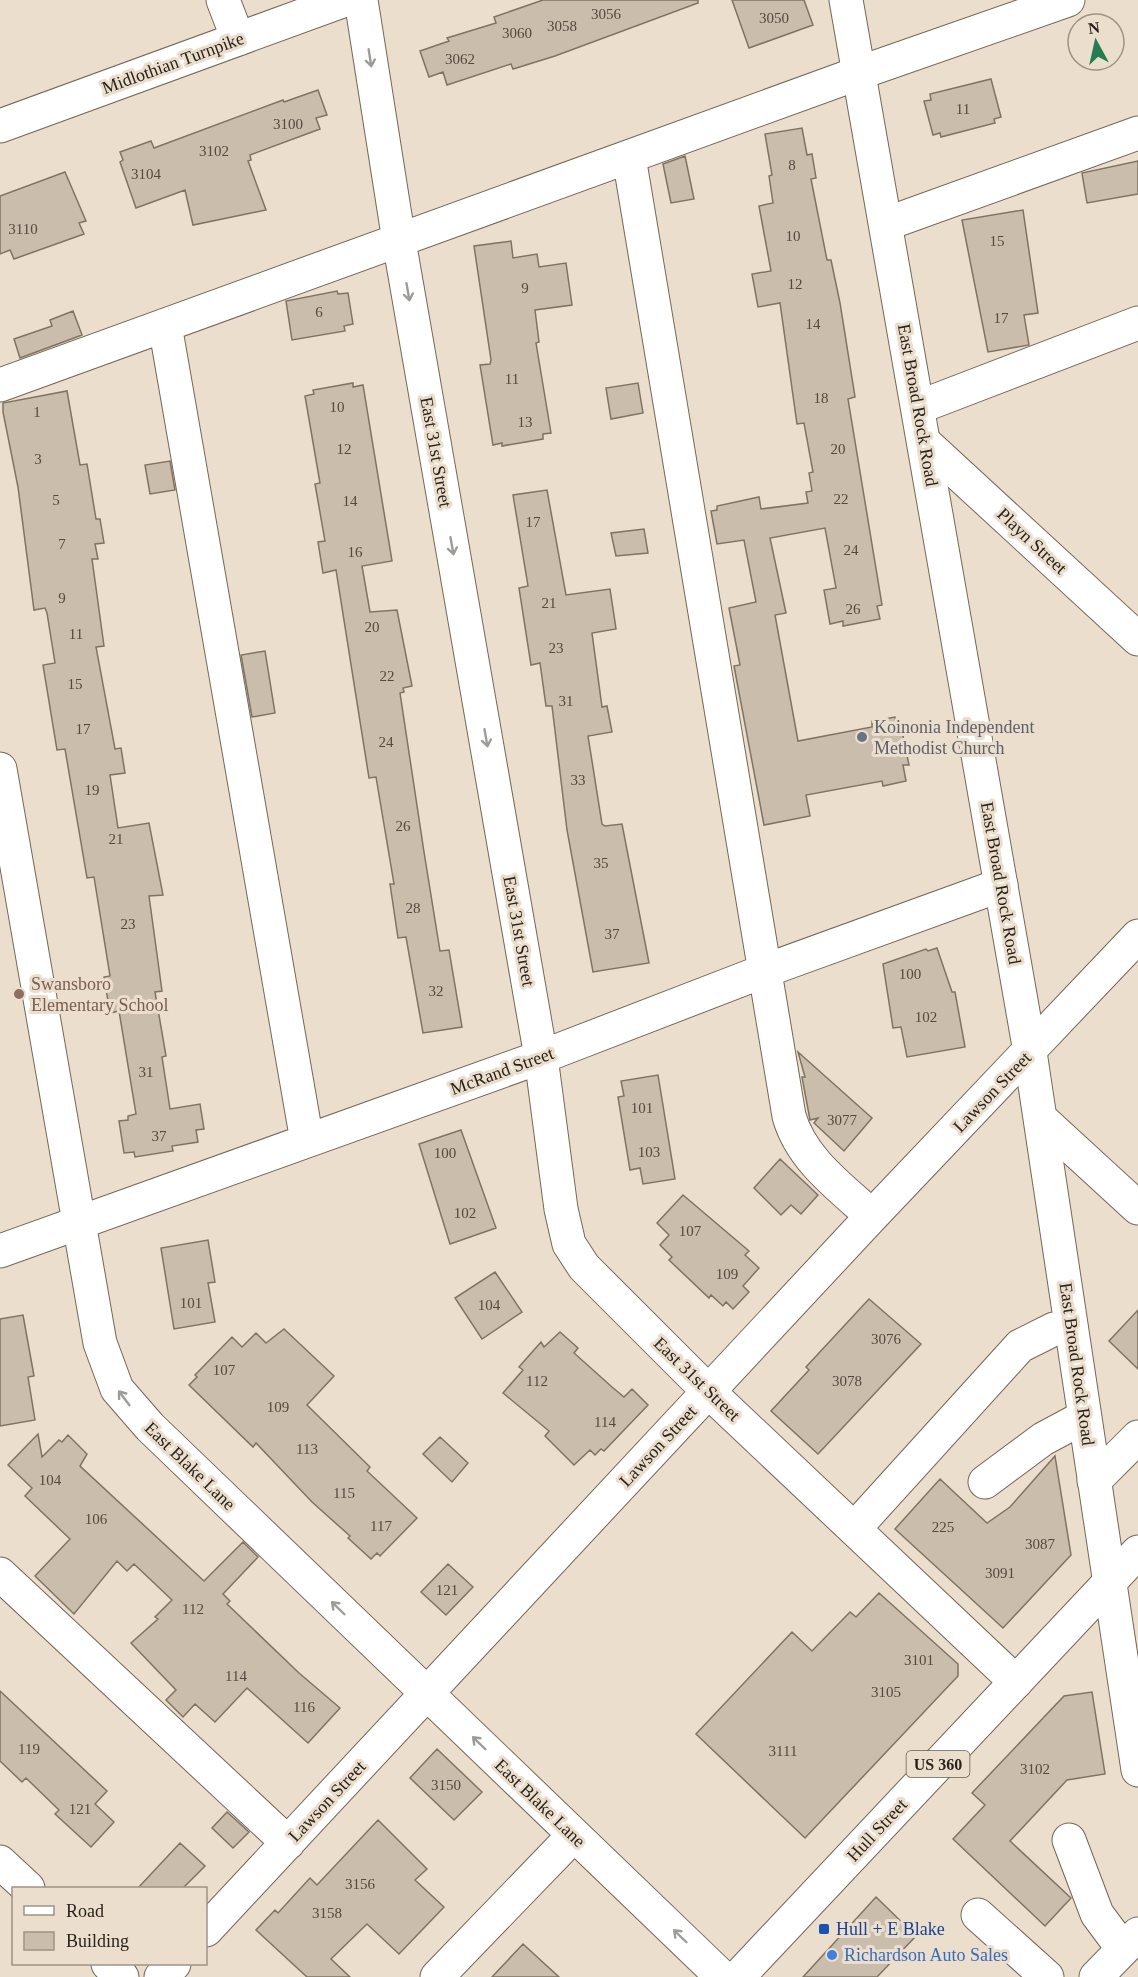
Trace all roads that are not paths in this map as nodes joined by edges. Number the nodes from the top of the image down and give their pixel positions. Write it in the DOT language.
graph roads {
  1 [pos="223,0"];
  2 [pos="345,0"];
  3 [pos="361,0"];
  4 [pos="846,0"];
  5 [pos="1068,0"];
  6 [pos="238,39"];
  7 [pos="859,73"];
  8 [pos="0,126"];
  9 [pos="1138,133"];
  10 [pos="629,157"];
  11 [pos="886,224"];
  12 [pos="399,242"];
  13 [pos="1138,323"];
  14 [pos="165,325"];
  15 [pos="0,385"];
  16 [pos="919,407"];
  17 [pos="925,443"];
  18 [pos="1138,639"];
  19 [pos="0,769"];
  20 [pos="1001,885"];
  21 [pos="1138,936"];
  22 [pos="764,971"];
  23 [pos="1030,1052"];
  24 [pos="541,1057"];
  25 [pos="1041,1119"];
  26 [pos="307,1141"];
  27 [pos="1138,1208"];
  28 [pos="872,1216"];
  29 [pos="77,1223"];
  30 [pos="0,1251"];
  31 [pos="1071,1328"];
  32 [pos="709,1392"];
  33 [pos="1084,1417"];
  34 [pos="1138,1437"];
  35 [pos="1094,1481"];
  36 [pos="985,1482"];
  37 [pos="854,1529"];
  38 [pos="1138,1552"];
  39 [pos="0,1574"];
  40 [pos="1108,1583"];
  41 [pos="1016,1682"];
  42 [pos="427,1694"];
  43 [pos="1138,1770"];
  44 [pos="574,1835"];
  45 [pos="1069,1840"];
  46 [pos="288,1843"];
  47 [pos="0,1862"];
  48 [pos="27,1887"];
  49 [pos="978,1915"];
  50 [pos="207,1929"];
  51 [pos="1130,1941"];
  52 [pos="109,1965"];
  53 [pos="173,1965"];
  54 [pos="122,1977"];
  55 [pos="161,1977"];
  56 [pos="438,1977"];
  57 [pos="722,1977"];
  58 [pos="738,1977"];
  59 [pos="1047,1977"];
  60 [pos="1096,1977"];
  1 -- 6 [label="street"];
  2 -- 6 [label="street, Midlothian Turnpike"];
  3 -- 12 [label="street, East 31st Street, one-way"];
  4 -- 7 [label="street, East Broad Rock Road"];
  5 -- 7 [label="street"];
  6 -- 8 [label="street, Midlothian Turnpike"];
  7 -- 10 [label="street"];
  7 -- 11 [label="street, East Broad Rock Road"];
  9 -- 11 [label="street"];
  10 -- 12 [label="street"];
  10 -- 22 [label="street"];
  11 -- 16 [label="street, East Broad Rock Road"];
  12 -- 14 [label="street"];
  12 -- 24 [label="street, East 31st Street, one-way"];
  13 -- 16 [label="street"];
  14 -- 15 [label="street"];
  14 -- 26 [label="street"];
  16 -- 17 [label="street, East Broad Rock Road"];
  17 -- 18 [label="street, Playn Street"];
  17 -- 20 [label="street, East Broad Rock Road"];
  19 -- 29 [label="street, East Blake Lane"];
  20 -- 22 [label="street, McRand Street"];
  20 -- 23 [label="street, East Broad Rock Road"];
  21 -- 23 [label="street, Lawson Street"];
  22 -- 24 [label="street, McRand Street"];
  22 -- 28 [label="street"];
  23 -- 25 [label="street, East Broad Rock Road"];
  23 -- 28 [label="street, Lawson Street"];
  24 -- 26 [label="street, McRand Street"];
  24 -- 32 [label="street, East 31st Street"];
  25 -- 27 [label="street"];
  25 -- 31 [label="street, East Broad Rock Road"];
  26 -- 29 [label="street, McRand Street"];
  28 -- 32 [label="street, Lawson Street"];
  29 -- 30 [label="street, McRand Street"];
  42 -- 29 [label="street, East Blake Lane, one-way"];
  31 -- 33 [label="street, East Broad Rock Road"];
  31 -- 37 [label="street"];
  32 -- 37 [label="street, East 31st Street"];
  32 -- 42 [label="street, Lawson Street"];
  33 -- 35 [label="street, East Broad Rock Road"];
  33 -- 36 [label="street"];
  34 -- 35 [label="street"];
  35 -- 40 [label="street, East Broad Rock Road"];
  37 -- 41 [label="street, East 31st Street"];
  38 -- 40 [label="street, Hull Street / US 360"];
  39 -- 46 [label="street"];
  40 -- 41 [label="street, Hull Street / US 360"];
  40 -- 43 [label="street, East Broad Rock Road"];
  41 -- 58 [label="street, Hull Street / US 360"];
  44 -- 42 [label="street, East Blake Lane, one-way"];
  42 -- 46 [label="street, Lawson Street"];
  44 -- 56 [label="street"];
  57 -- 44 [label="street, East Blake Lane, one-way"];
  45 -- 51 [label="street"];
  46 -- 50 [label="street, Lawson Street"];
  47 -- 48 [label="street"];
  49 -- 59 [label="street"];
  51 -- 60 [label="street"];
  52 -- 54 [label="street"];
  53 -- 55 [label="street"];
}
